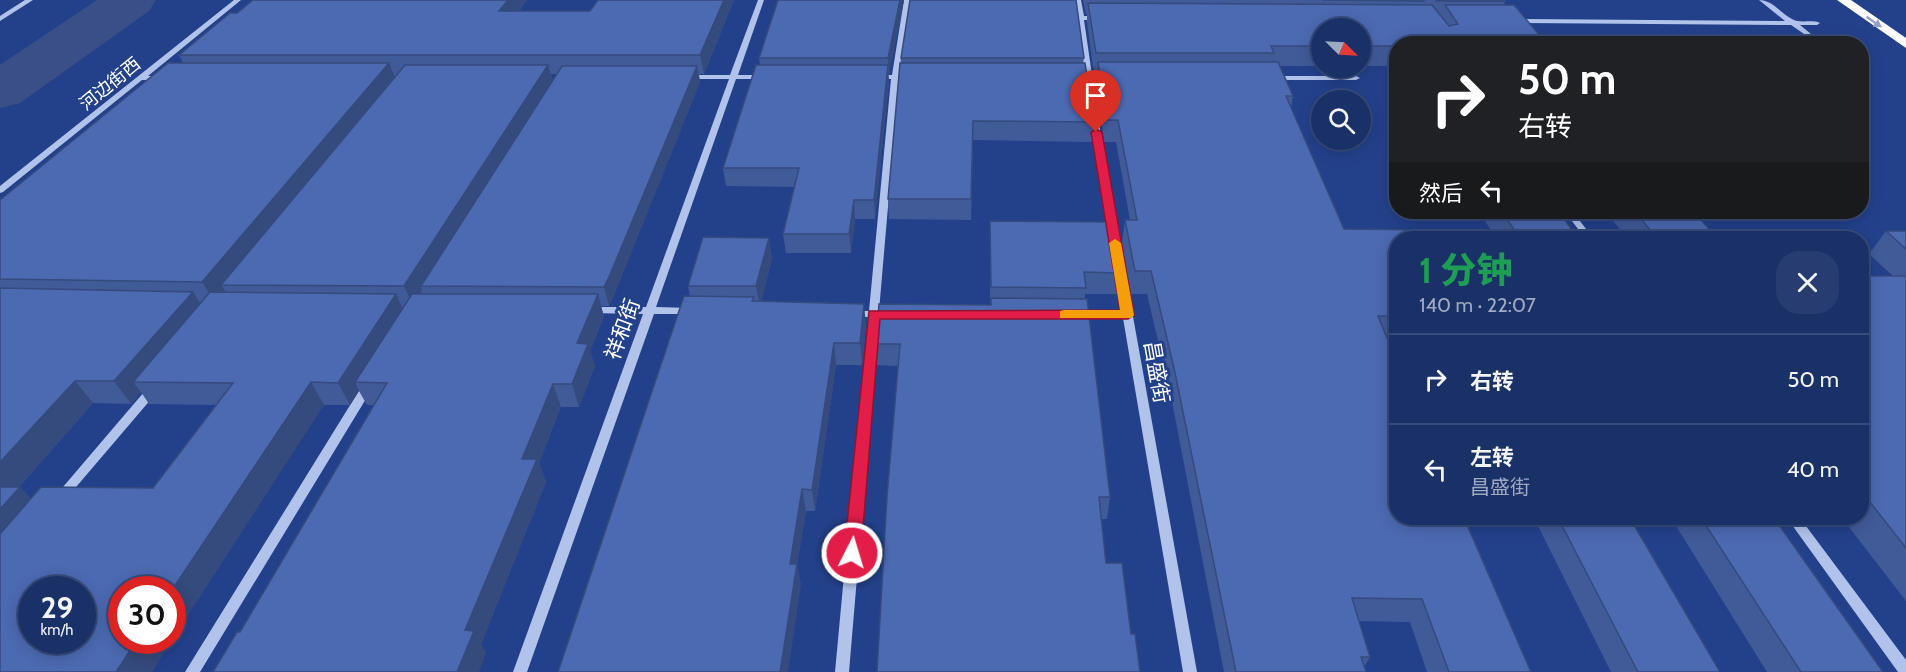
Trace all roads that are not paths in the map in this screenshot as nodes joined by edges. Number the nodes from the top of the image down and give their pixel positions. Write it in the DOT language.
graph roads {
  1 [pos="30,0"];
  2 [pos="238,0"];
  3 [pos="761,0"];
  4 [pos="907,0"];
  5 [pos="1078,0"];
  6 [pos="1762,0"];
  7 [pos="1843,0"];
  8 [pos="1081,18"];
  9 [pos="1104,18"];
  10 [pos="0,19"];
  11 [pos="1510,21"];
  12 [pos="1817,23"];
  13 [pos="1807,34"];
  14 [pos="1906,44"];
  15 [pos="676,77"];
  16 [pos="733,77"];
  17 [pos="779,77"];
  18 [pos="872,77"];
  19 [pos="896,77"];
  20 [pos="918,77"];
  21 [pos="1067,77"];
  22 [pos="1090,77"];
  23 [pos="140,78"];
  24 [pos="175,78"];
  25 [pos="1124,78"];
  26 [pos="1263,78"];
  27 [pos="1311,78"];
  28 [pos="0,190"];
  29 [pos="1574,219"];
  30 [pos="1584,231"];
  31 [pos="580,310"];
  32 [pos="650,310"];
  33 [pos="709,311"];
  34 [pos="839,314"];
  35 [pos="874,314"];
  36 [pos="897,314"];
  37 [pos="1070,315"];
  38 [pos="1128,315"];
  39 [pos="379,370"];
  40 [pos="160,381"];
  41 [pos="53,507"];
  42 [pos="1798,525"];
  43 [pos="1906,671"];
  44 [pos="192,672"];
  45 [pos="520,672"];
  46 [pos="842,672"];
  47 [pos="1190,672"];
  1 -- 10 [label="street"];
  2 -- 23 [label="street, 河边街西"];
  3 -- 16 [label="street, 祥和街"];
  4 -- 19 [label="street"];
  5 -- 8 [label="street, 昌盛街"];
  6 -- 13 [label="street"];
  7 -- 14 [label="highway, one-way"];
  8 -- 9 [label="street"];
  8 -- 22 [label="street, 昌盛街"];
  11 -- 12 [label="street"];
  15 -- 16 [label="street"];
  16 -- 17 [label="street"];
  16 -- 32 [label="street, 祥和街"];
  18 -- 19 [label="street"];
  19 -- 20 [label="street"];
  19 -- 35 [label="street"];
  21 -- 22 [label="street"];
  22 -- 25 [label="street"];
  22 -- 38 [label="street, 昌盛街"];
  23 -- 24 [label="street"];
  23 -- 28 [label="street, 河边街西"];
  26 -- 27 [label="street"];
  29 -- 30 [label="street"];
  31 -- 32 [label="street"];
  32 -- 33 [label="street"];
  32 -- 45 [label="street, 祥和街"];
  34 -- 35 [label="street"];
  35 -- 36 [label="street"];
  35 -- 46 [label="street"];
  37 -- 38 [label="street"];
  38 -- 47 [label="street, 昌盛街"];
  39 -- 44 [label="street"];
  40 -- 41 [label="street"];
  42 -- 43 [label="street"];
}
